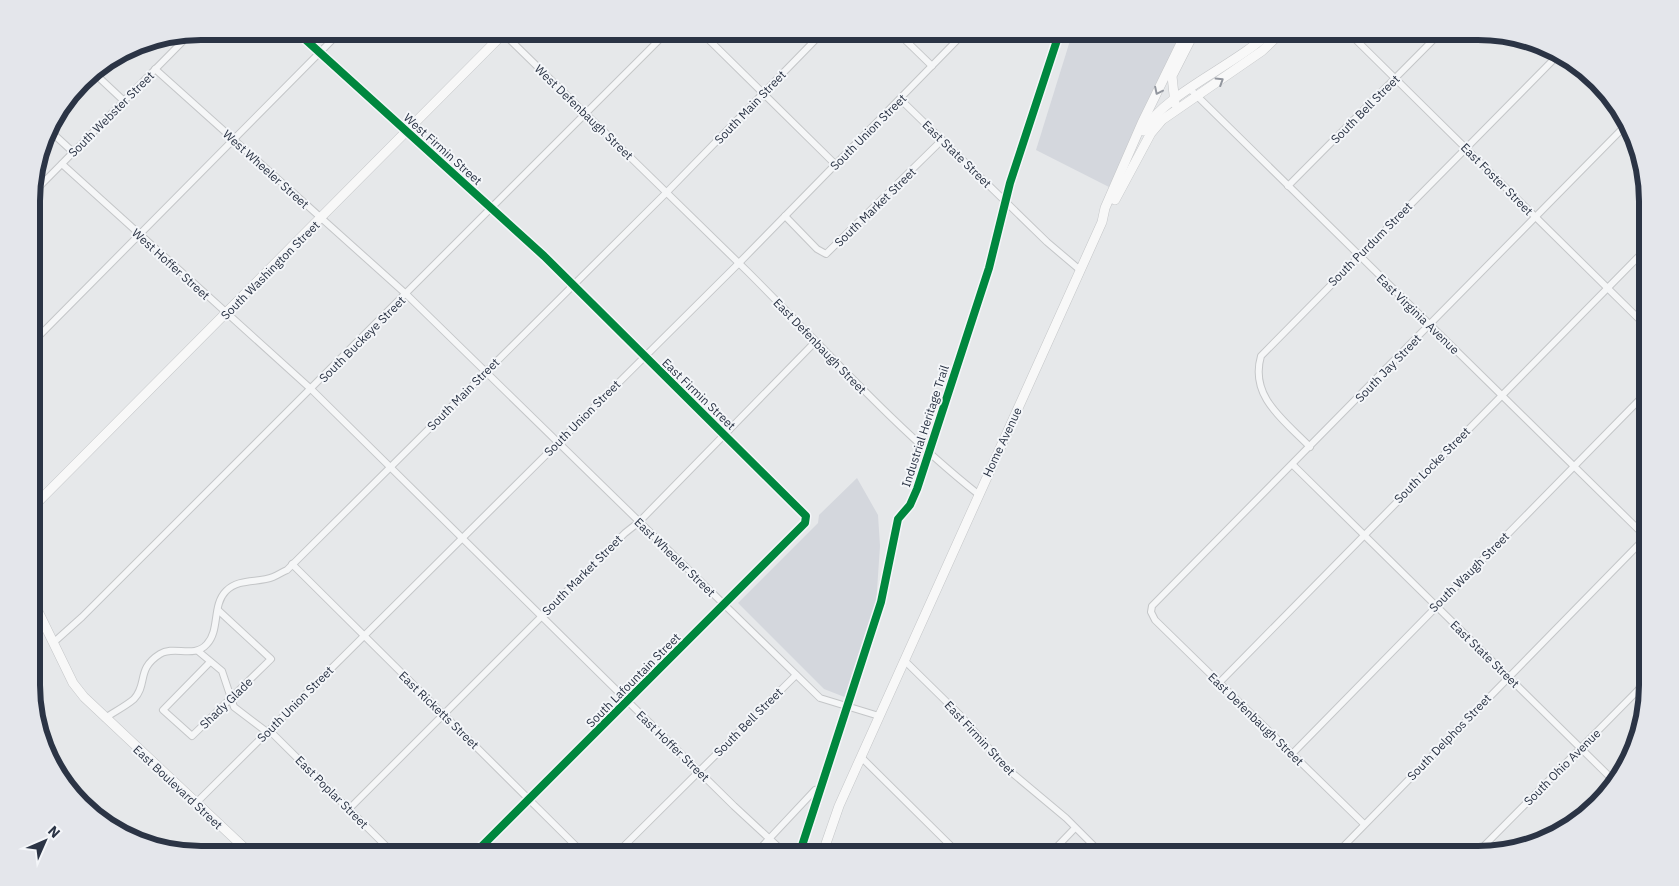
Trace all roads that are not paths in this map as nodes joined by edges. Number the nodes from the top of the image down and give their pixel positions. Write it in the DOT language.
graph roads {
  1 [pos="306,40"];
  2 [pos="332,40"];
  3 [pos="496,40"];
  4 [pos="512,40"];
  5 [pos="659,40"];
  6 [pos="709,40"];
  7 [pos="815,40"];
  8 [pos="905,40"];
  9 [pos="957,40"];
  10 [pos="1183,40"];
  11 [pos="1190,40"];
  12 [pos="1261,40"];
  13 [pos="1274,40"];
  14 [pos="1356,40"];
  15 [pos="1433,40"];
  16 [pos="183,41"];
  17 [pos="320,53"];
  18 [pos="1554,60"];
  19 [pos="932,66"];
  20 [pos="155,69"];
  21 [pos="98,78"];
  22 [pos="1395,79"];
  23 [pos="1193,92"];
  24 [pos="762,94"];
  25 [pos="900,99"];
  26 [pos="1174,100"];
  27 [pos="124,101"];
  28 [pos="1175,109"];
  29 [pos="586,114"];
  30 [pos="1621,130"];
  31 [pos="407,132"];
  32 [pos="55,135"];
  33 [pos="234,139"];
  34 [pos="942,140"];
  35 [pos="1133,148"];
  36 [pos="1466,148"];
  37 [pos="73,152"];
  38 [pos="62,164"];
  39 [pos="836,165"];
  40 [pos="40,186"];
  41 [pos="1288,186"];
  42 [pos="666,193"];
  43 [pos="493,208"];
  44 [pos="785,216"];
  45 [pos="1535,216"];
  46 [pos="322,218"];
  47 [pos="1102,222"];
  48 [pos="139,236"];
  49 [pos="1639,255"];
  50 [pos="1358,256"];
  51 [pos="739,264"];
  52 [pos="1080,270"];
  53 [pos="573,285"];
  54 [pos="1608,288"];
  55 [pos="406,294"];
  56 [pos="227,314"];
  57 [pos="1639,319"];
  58 [pos="1429,325"];
  59 [pos="40,335"];
  60 [pos="816,342"];
  61 [pos="645,356"];
  62 [pos="487,371"];
  63 [pos="312,390"];
  64 [pos="1502,395"];
  65 [pos="1639,400"];
  66 [pos="725,435"];
  67 [pos="558,442"];
  68 [pos="1310,447"];
  69 [pos="1293,465"];
  70 [pos="1574,466"];
  71 [pos="389,467"];
  72 [pos="978,494"];
  73 [pos="40,500"];
  74 [pos="806,520"];
  75 [pos="639,522"];
  76 [pos="1639,529"];
  77 [pos="1363,535"];
  78 [pos="462,538"];
  79 [pos="1639,545"];
  80 [pos="292,564"];
  81 [pos="724,604"];
  82 [pos="1436,606"];
  83 [pos="218,610"];
  84 [pos="1151,612"];
  85 [pos="40,617"];
  86 [pos="541,617"];
  87 [pos="364,635"];
  88 [pos="53,643"];
  89 [pos="198,651"];
  90 [pos="904,660"];
  91 [pos="210,662"];
  92 [pos="796,675"];
  93 [pos="1508,677"];
  94 [pos="1219,683"];
  95 [pos="1639,689"];
  96 [pos="231,698"];
  97 [pos="627,701"];
  98 [pos="443,715"];
  99 [pos="879,716"];
  100 [pos="105,718"];
  101 [pos="267,732"];
  102 [pos="1581,748"];
  103 [pos="1292,754"];
  104 [pos="861,758"];
  105 [pos="699,771"];
  106 [pos="1610,777"];
  107 [pos="815,790"];
  108 [pos="530,798"];
  109 [pos="196,803"];
  110 [pos="349,809"];
  111 [pos="1364,824"];
  112 [pos="1075,828"];
  113 [pos="769,840"];
  114 [pos="242,846"];
  115 [pos="386,846"];
  116 [pos="482,846"];
  117 [pos="576,846"];
  118 [pos="624,846"];
  119 [pos="763,846"];
  120 [pos="776,846"];
  121 [pos="826,846"];
  122 [pos="952,846"];
  123 [pos="1057,846"];
  124 [pos="1094,846"];
  125 [pos="1343,846"];
  126 [pos="1484,846"];
  1 -- 17 [label="street, West Firmin Street"];
  2 -- 17 [label="street"];
  3 -- 31 [label="main road, South Washington Street"];
  4 -- 29 [label="street, West Defenbaugh Street"];
  5 -- 29 [label="street, South Buckeye Street"];
  6 -- 24 [label="street"];
  7 -- 24 [label="street, South Main Street"];
  8 -- 19 [label="street"];
  9 -- 19 [label="street, South Union Street"];
  10 -- 35 [label="main road, Home Avenue, one-way"];
  11 -- 26 [label="main road"];
  12 -- 23 [label="main road"];
  23 -- 13 [label="main road, one-way"];
  14 -- 22 [label="street, East Foster Street"];
  15 -- 22 [label="street, South Bell Street"];
  16 -- 20 [label="street, South Webster Street"];
  17 -- 31 [label="street, West Firmin Street"];
  17 -- 33 [label="street"];
  18 -- 36 [label="street, South Purdum Street"];
  19 -- 25 [label="street, South Union Street"];
  20 -- 27 [label="street, South Webster Street"];
  20 -- 33 [label="street, West Wheeler Street"];
  21 -- 27 [label="street"];
  22 -- 36 [label="street, East Foster Street"];
  22 -- 41 [label="street, South Bell Street"];
  23 -- 26 [label="main road"];
  23 -- 28 [label="main road"];
  23 -- 41 [label="street, East Virginia Avenue"];
  24 -- 39 [label="street"];
  24 -- 42 [label="street, South Main Street"];
  25 -- 34 [label="street, East State Street"];
  25 -- 39 [label="street, South Union Street"];
  26 -- 28 [label="main road"];
  26 -- 35 [label="main road"];
  27 -- 37 [label="street, South Webster Street"];
  28 -- 47 [label="main road"];
  29 -- 42 [label="street, West Defenbaugh Street"];
  29 -- 43 [label="street, South Buckeye Street"];
  30 -- 45 [label="street, South Jay Street"];
  31 -- 43 [label="street, West Firmin Street"];
  31 -- 46 [label="main road, South Washington Street"];
  32 -- 37 [label="street"];
  33 -- 46 [label="street, West Wheeler Street"];
  33 -- 48 [label="street"];
  34 -- 44 [label="street, South Market Street"];
  34 -- 52 [label="street, East State Street"];
  35 -- 47 [label="main road, Home Avenue"];
  36 -- 45 [label="street, East Foster Street"];
  36 -- 50 [label="street, South Purdum Street"];
  37 -- 38 [label="street, South Webster Street"];
  38 -- 40 [label="street, South Webster Street"];
  38 -- 48 [label="street, West Hoffer Street"];
  39 -- 44 [label="street, South Union Street"];
  41 -- 50 [label="street, East Virginia Avenue"];
  42 -- 51 [label="street, East Defenbaugh Street"];
  42 -- 53 [label="street, South Main Street"];
  43 -- 53 [label="street, West Firmin Street"];
  43 -- 55 [label="street, South Buckeye Street"];
  44 -- 51 [label="street, South Union Street"];
  45 -- 54 [label="street, East Foster Street"];
  45 -- 58 [label="street, South Jay Street"];
  46 -- 55 [label="street, West Wheeler Street"];
  46 -- 56 [label="main road, South Washington Street"];
  47 -- 52 [label="main road, Home Avenue"];
  48 -- 56 [label="street, West Hoffer Street"];
  48 -- 59 [label="street"];
  49 -- 54 [label="street, South Locke Street"];
  50 -- 58 [label="street, East Virginia Avenue"];
  50 -- 68 [label="street, South Purdum Street"];
  51 -- 60 [label="street, East Defenbaugh Street"];
  51 -- 61 [label="street, South Union Street"];
  52 -- 72 [label="main road, Home Avenue"];
  53 -- 61 [label="street, East Firmin Street"];
  53 -- 62 [label="street, South Main Street"];
  54 -- 57 [label="street, East Foster Street"];
  54 -- 64 [label="street, South Locke Street"];
  55 -- 62 [label="street, West Wheeler Street"];
  55 -- 63 [label="street, South Buckeye Street"];
  56 -- 63 [label="street, West Hoffer Street"];
  56 -- 73 [label="main road, South Washington Street"];
  58 -- 64 [label="street, East Virginia Avenue"];
  58 -- 68 [label="street, South Jay Street"];
  60 -- 66 [label="street, South Market Street"];
  60 -- 72 [label="street, East Defenbaugh Street"];
  61 -- 66 [label="street, East Firmin Street"];
  61 -- 67 [label="street, South Union Street"];
  62 -- 67 [label="street, East Wheeler Street"];
  62 -- 71 [label="street, South Main Street"];
  63 -- 71 [label="street, West Hoffer Street"];
  63 -- 88 [label="street, South Buckeye Street"];
  64 -- 70 [label="street, East Virginia Avenue"];
  64 -- 77 [label="street, South Locke Street"];
  65 -- 70 [label="street, South Waugh Street"];
  66 -- 74 [label="street, East Firmin Street"];
  66 -- 75 [label="street, South Market Street"];
  67 -- 75 [label="street, East Wheeler Street"];
  67 -- 78 [label="street, South Union Street"];
  68 -- 69 [label="street, South Jay Street"];
  69 -- 77 [label="street, East State Street"];
  69 -- 84 [label="street, South Jay Street"];
  70 -- 76 [label="street, East Virginia Avenue"];
  70 -- 82 [label="street, South Waugh Street"];
  71 -- 78 [label="street, East Hoffer Street"];
  71 -- 80 [label="street, South Main Street"];
  72 -- 90 [label="main road, Home Avenue"];
  74 -- 81 [label="street, South Lafountain Street"];
  75 -- 81 [label="street, East Wheeler Street"];
  75 -- 86 [label="street, South Market Street"];
  77 -- 82 [label="street, East State Street"];
  77 -- 94 [label="street, South Locke Street"];
  78 -- 86 [label="street, East Hoffer Street"];
  78 -- 87 [label="street, South Union Street"];
  79 -- 93 [label="street, South Delphos Street"];
  80 -- 83 [label="street, South Main Street"];
  80 -- 87 [label="street, East Ricketts Street"];
  81 -- 92 [label="street, East Wheeler Street"];
  81 -- 97 [label="street, South Lafountain Street"];
  82 -- 93 [label="street, East State Street"];
  82 -- 103 [label="street, South Waugh Street"];
  83 -- 89 [label="street, South Main Street"];
  83 -- 96 [label="street, Shady Glade"];
  84 -- 94 [label="street, East Defenbaugh Street"];
  85 -- 88 [label="main road, East Boulevard Street"];
  86 -- 97 [label="street, East Hoffer Street"];
  86 -- 98 [label="street, South Market Street"];
  87 -- 98 [label="street, East Ricketts Street"];
  87 -- 101 [label="street, South Union Street"];
  88 -- 100 [label="main road, East Boulevard Street"];
  89 -- 91 [label="street"];
  89 -- 100 [label="street"];
  90 -- 99 [label="main road, Home Avenue"];
  90 -- 112 [label="street, East Firmin Street"];
  91 -- 96 [label="street"];
  91 -- 96 [label="street, Shady Glade"];
  92 -- 99 [label="street, East Wheeler Street"];
  92 -- 105 [label="street, South Bell Street"];
  93 -- 102 [label="street, East State Street"];
  93 -- 111 [label="street, South Delphos Street"];
  94 -- 103 [label="street, East Defenbaugh Street"];
  95 -- 102 [label="street, South Ohio Avenue"];
  96 -- 101 [label="street, East Poplar Street"];
  97 -- 105 [label="street, East Hoffer Street"];
  97 -- 108 [label="street, South Lafountain Street"];
  98 -- 108 [label="street, East Ricketts Street"];
  98 -- 110 [label="street, South Market Street"];
  99 -- 104 [label="main road, Home Avenue"];
  100 -- 109 [label="main road, East Boulevard Street"];
  101 -- 109 [label="street, South Union Street"];
  101 -- 110 [label="street, East Poplar Street"];
  102 -- 106 [label="street, East State Street"];
  102 -- 126 [label="street, South Ohio Avenue"];
  103 -- 111 [label="street, East Defenbaugh Street"];
  104 -- 121 [label="main road, Home Avenue"];
  104 -- 122 [label="street"];
  105 -- 113 [label="street, East Hoffer Street"];
  105 -- 118 [label="street, South Bell Street"];
  107 -- 113 [label="street"];
  108 -- 116 [label="street, South Lafountain Street"];
  108 -- 117 [label="street, East Ricketts Street"];
  109 -- 114 [label="main road, East Boulevard Street"];
  110 -- 115 [label="street, East Poplar Street"];
  111 -- 125 [label="street, South Delphos Street"];
  112 -- 123 [label="street"];
  112 -- 124 [label="street, East Firmin Street"];
  113 -- 119 [label="street"];
  113 -- 120 [label="street, East Hoffer Street"];
}
